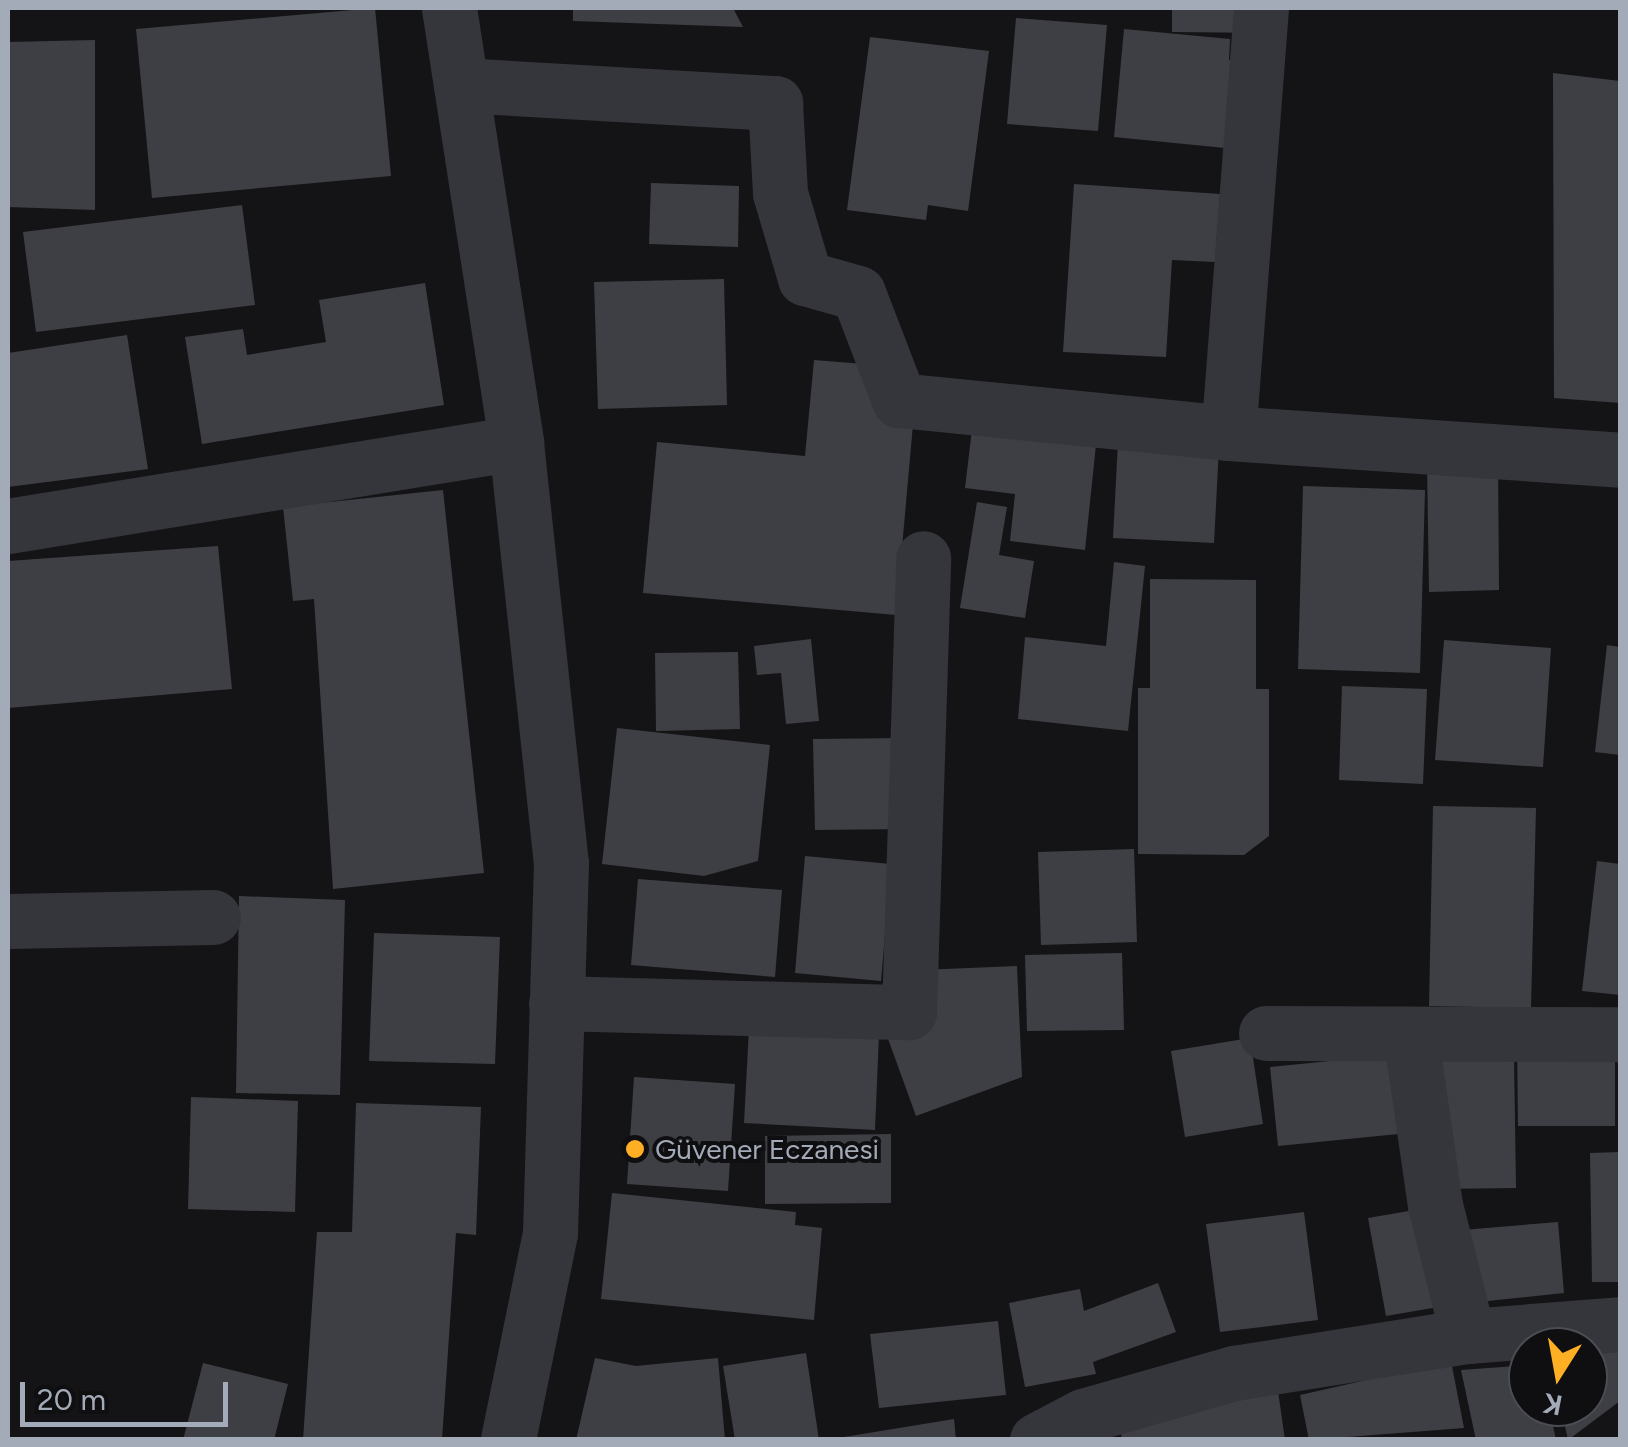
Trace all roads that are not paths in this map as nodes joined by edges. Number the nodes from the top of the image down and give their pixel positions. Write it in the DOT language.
graph roads {
  1 [pos="450,8"];
  2 [pos="1262,8"];
  3 [pos="461,85"];
  4 [pos="1228,433"];
  5 [pos="516,443"];
  6 [pos="1620,460"];
  7 [pos="8,526"];
  8 [pos="923,558"];
  9 [pos="212,916"];
  10 [pos="8,921"];
  11 [pos="556,1003"];
  12 [pos="1266,1033"];
  13 [pos="1620,1034"];
  14 [pos="1411,1039"];
  15 [pos="1620,1324"];
  16 [pos="1468,1336"];
  17 [pos="508,1440"];
  18 [pos="1037,1440"];
  1 -- 3 [label="street"];
  2 -- 4 [label="street"];
  3 -- 4 [label="street"];
  3 -- 5 [label="street"];
  4 -- 6 [label="street"];
  5 -- 7 [label="street"];
  5 -- 11 [label="street"];
  8 -- 11 [label="street"];
  9 -- 10 [label="street"];
  11 -- 17 [label="street"];
  12 -- 14 [label="street"];
  13 -- 14 [label="street"];
  14 -- 16 [label="street"];
  15 -- 16 [label="street"];
  16 -- 18 [label="street"];
}
